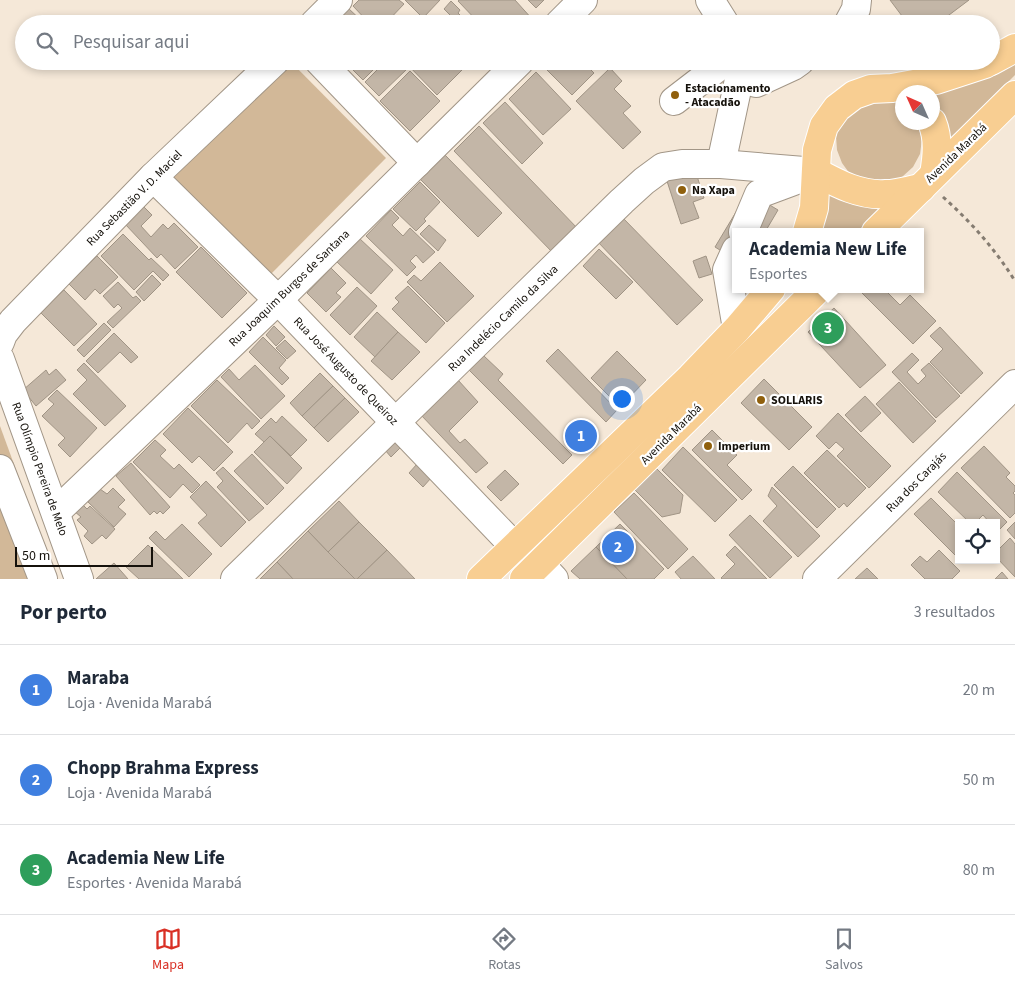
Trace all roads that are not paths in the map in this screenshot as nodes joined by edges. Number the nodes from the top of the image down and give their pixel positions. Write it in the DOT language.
graph roads {
  1 [pos="338,0"];
  2 [pos="583,0"];
  3 [pos="710,0"];
  4 [pos="857,0"];
  5 [pos="323,15"];
  6 [pos="568,15"];
  7 [pos="720,15"];
  8 [pos="853,15"];
  9 [pos="1015,48"];
  10 [pos="1000,56"];
  11 [pos="266,70"];
  12 [pos="328,70"];
  13 [pos="511,70"];
  14 [pos="967,70"];
  15 [pos="741,71"];
  16 [pos="916,85"];
  17 [pos="895,90"];
  18 [pos="1015,96"];
  19 [pos="674,101"];
  20 [pos="934,130"];
  21 [pos="416,163"];
  22 [pos="731,165"];
  23 [pos="816,172"];
  24 [pos="153,177"];
  25 [pos="927,182"];
  26 [pos="745,228"];
  27 [pos="808,228"];
  28 [pos="880,228"];
  29 [pos="732,259"];
  30 [pos="768,293"];
  31 [pos="814,293"];
  32 [pos="278,300"];
  33 [pos="737,329"];
  34 [pos="0,342"];
  35 [pos="0,359"];
  36 [pos="1015,384"];
  37 [pos="395,423"];
  38 [pos="0,469"];
  39 [pos="56,512"];
  40 [pos="514,546"];
  41 [pos="539,574"];
  42 [pos="43,579"];
  43 [pos="79,579"];
  44 [pos="235,579"];
  45 [pos="481,579"];
  46 [pos="817,579"];
  1 -- 5 [label="street"];
  2 -- 6 [label="street"];
  3 -- 7 [label="street"];
  4 -- 8 [label="street"];
  9 -- 10 [label="main road"];
  11 -- 24 [label="street, Rua Sebastião V. D. Maciel"];
  12 -- 21 [label="street"];
  13 -- 21 [label="street, Rua Joaquim Burgos de Santana"];
  14 -- 16 [label="main road"];
  15 -- 19 [label="street"];
  15 -- 22 [label="street"];
  17 -- 23 [label="main road"];
  18 -- 25 [label="main road, Avenida Marabá"];
  20 -- 25 [label="main road"];
  21 -- 32 [label="street, Rua Joaquim Burgos de Santana"];
  22 -- 23 [label="street, Rua Indelécio Camilo da Silva"];
  22 -- 37 [label="street, Rua Indelécio Camilo da Silva"];
  23 -- 25 [label="main road"];
  23 -- 26 [label="street"];
  23 -- 27 [label="main road"];
  24 -- 32 [label="street, Rua José Augusto de Queiroz"];
  24 -- 34 [label="street, Rua Sebastião V. D. Maciel"];
  25 -- 28 [label="main road, Avenida Marabá"];
  29 -- 33 [label="street"];
  30 -- 33 [label="main road"];
  31 -- 41 [label="main road, Avenida Marabá"];
  32 -- 37 [label="street, Rua José Augusto de Queiroz"];
  32 -- 39 [label="street, Rua Joaquim Burgos de Santana"];
  33 -- 40 [label="main road"];
  35 -- 39 [label="street, Rua Olímpio Pereira de Melo"];
  36 -- 46 [label="street, Rua dos Carajás"];
  37 -- 40 [label="street, Rua José Augusto de Queiroz"];
  37 -- 44 [label="street, Rua Indelécio Camilo da Silva"];
  38 -- 42 [label="street"];
  39 -- 43 [label="street, Rua Olímpio Pereira de Melo"];
  40 -- 45 [label="main road"];
}
